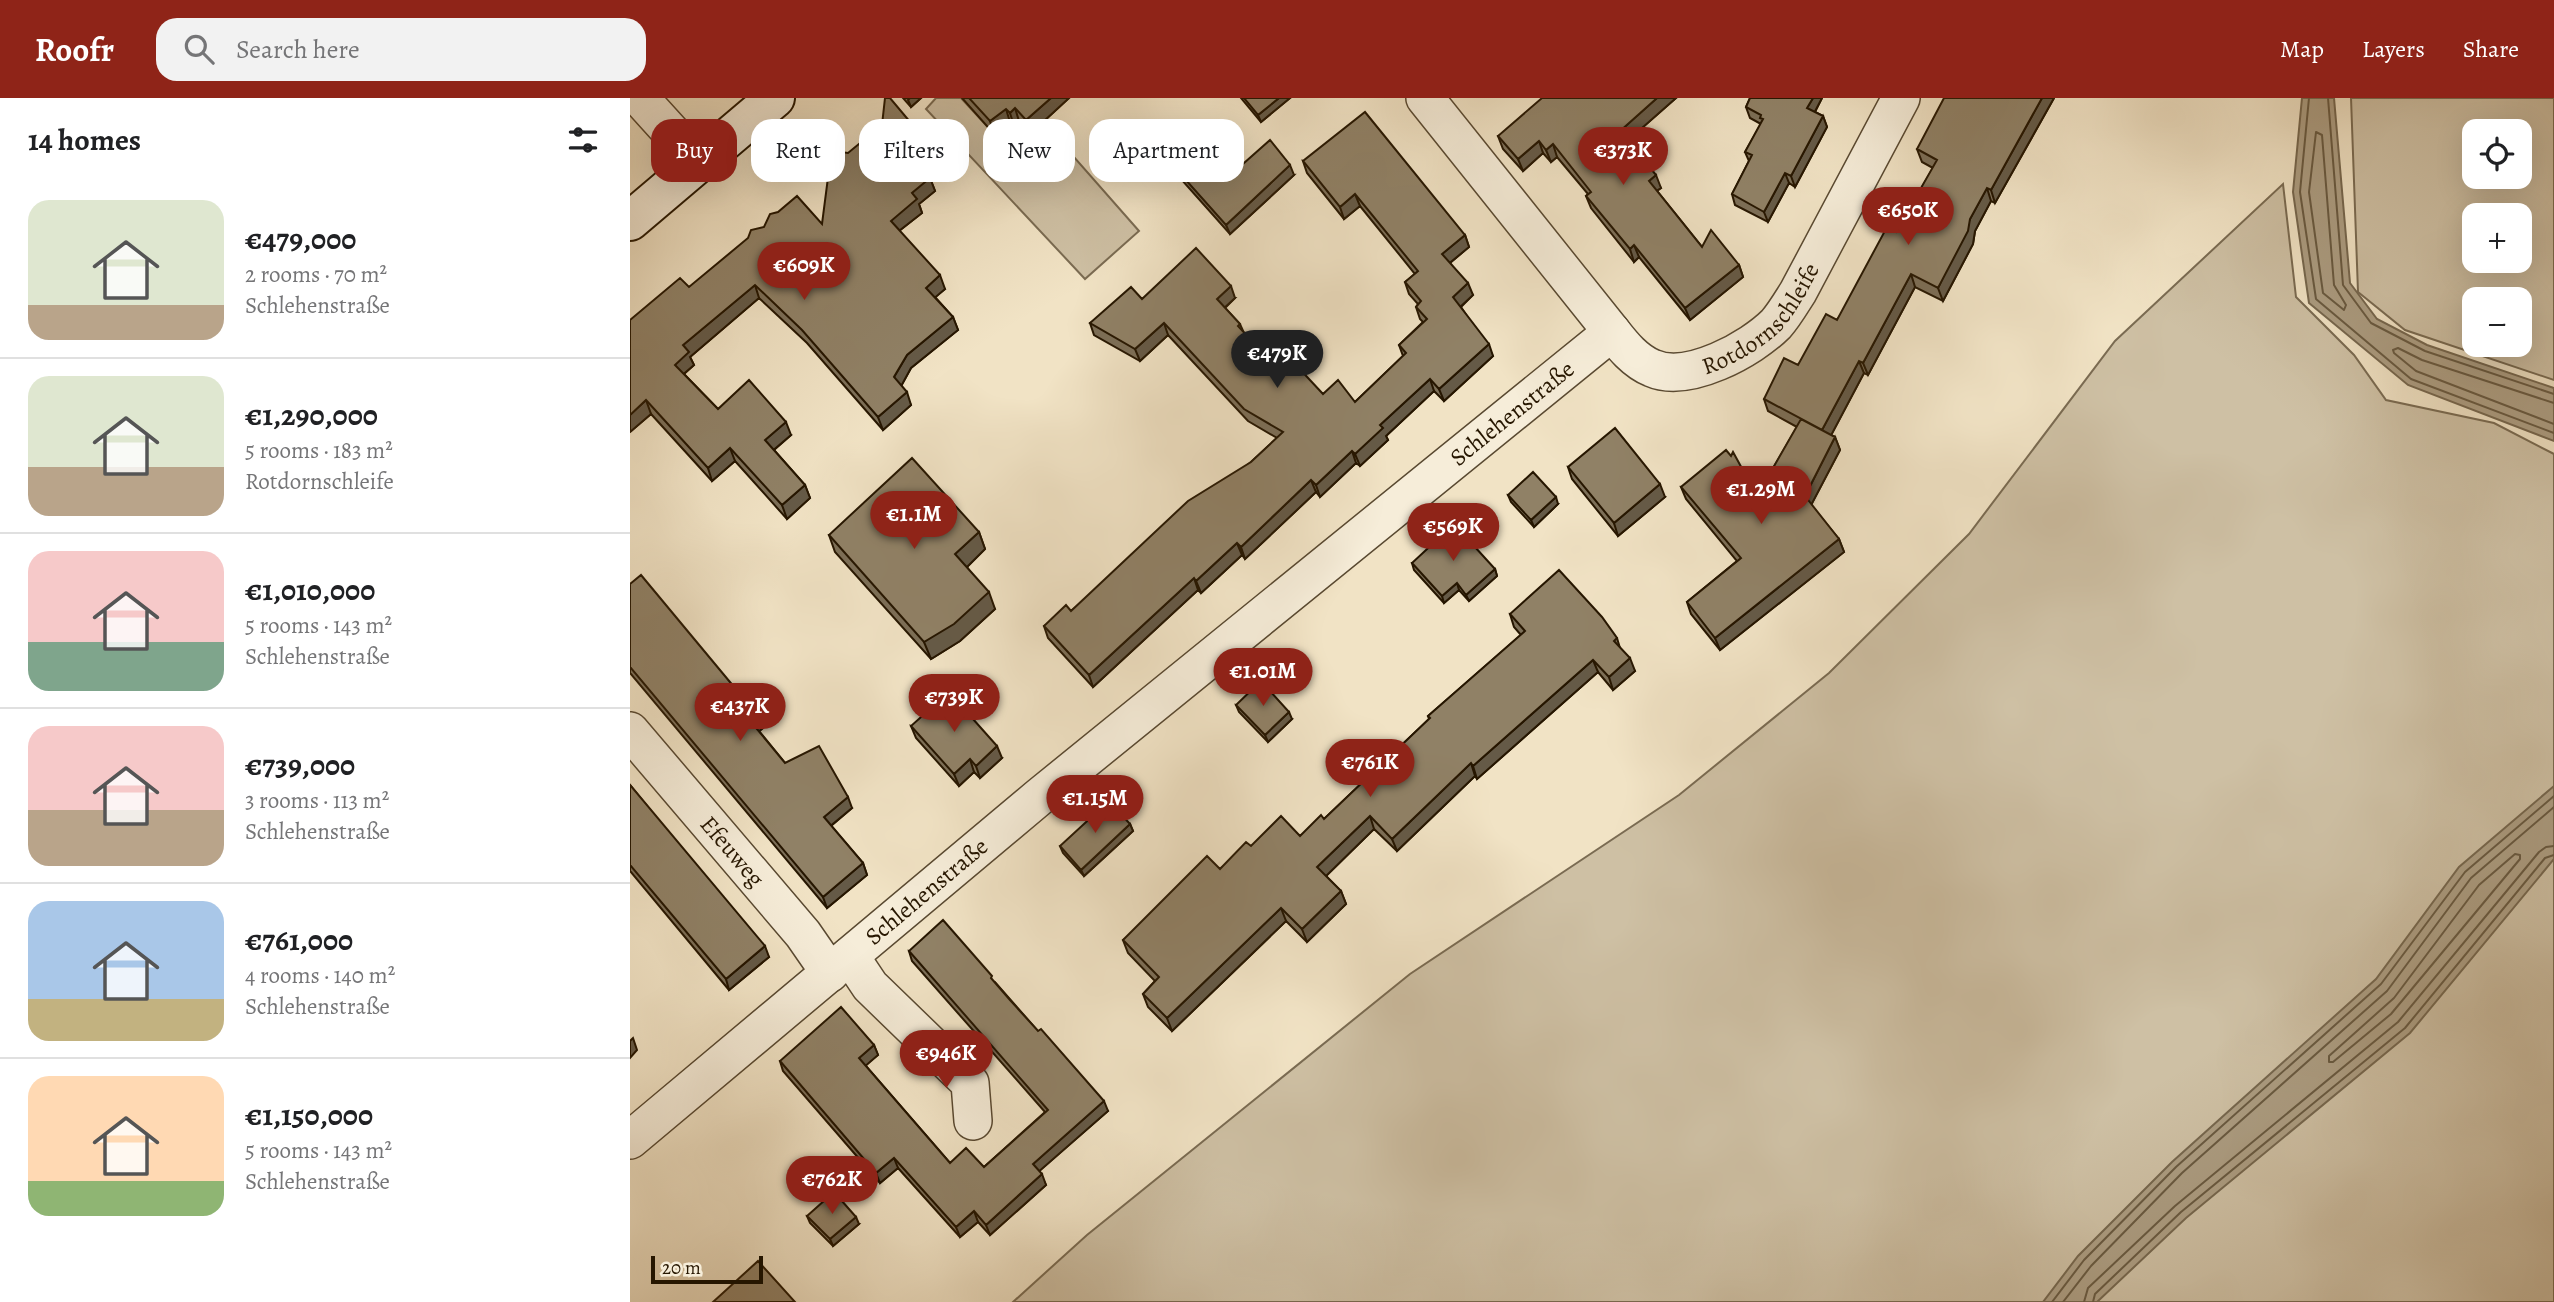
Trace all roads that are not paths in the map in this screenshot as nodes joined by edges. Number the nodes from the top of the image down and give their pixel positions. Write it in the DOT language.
graph roads {
  1 [pos="640,98"];
  2 [pos="775,98"];
  3 [pos="1425,98"];
  4 [pos="1901,98"];
  5 [pos="659,119"];
  6 [pos="737,130"];
  7 [pos="675,182"];
  8 [pos="630,221"];
  9 [pos="1612,332"];
  10 [pos="630,731"];
  11 [pos="840,965"];
  12 [pos="973,1121"];
  13 [pos="630,1140"];
  1 -- 5 [label="street"];
  2 -- 6 [label="street"];
  3 -- 9 [label="street"];
  4 -- 9 [label="street, Rotdornschleife"];
  7 -- 8 [label="street"];
  9 -- 11 [label="street, Schlehenstraße"];
  10 -- 11 [label="street, Efeuweg"];
  11 -- 12 [label="street, Efeuweg"];
  11 -- 13 [label="street, Schlehenstraße"];
}
